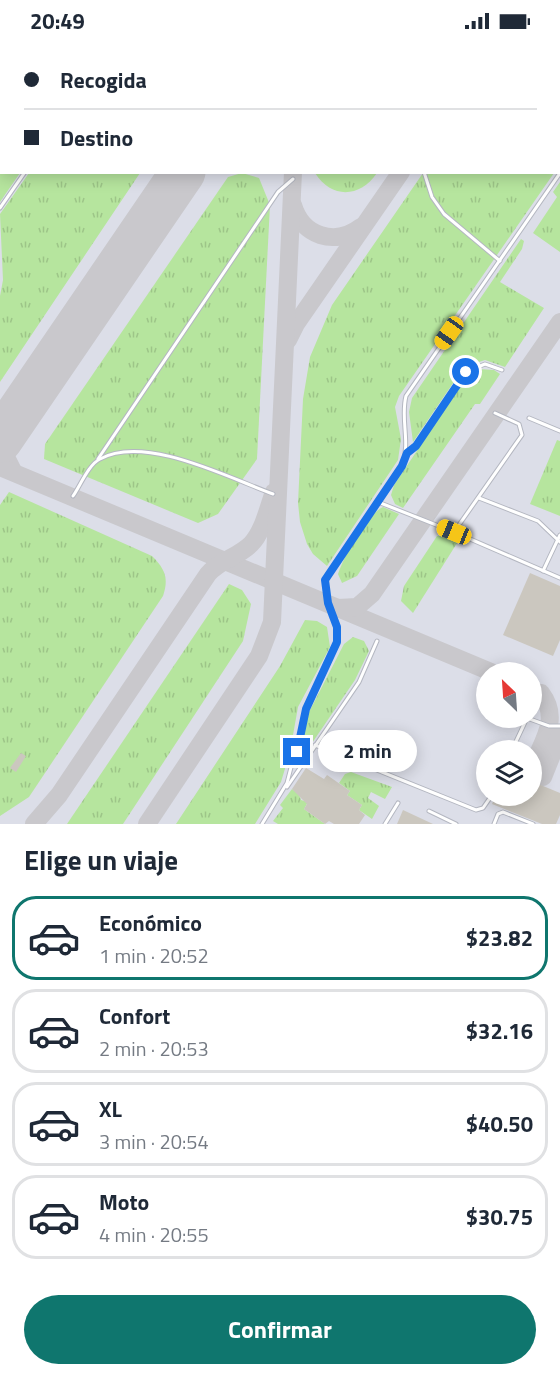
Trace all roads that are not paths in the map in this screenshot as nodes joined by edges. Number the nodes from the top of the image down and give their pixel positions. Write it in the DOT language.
graph roads {
  1 [pos="24,174"];
  2 [pos="425,174"];
  3 [pos="559,174"];
  4 [pos="293,179"];
  5 [pos="0,208"];
  6 [pos="500,261"];
  7 [pos="502,370"];
  8 [pos="495,413"];
  9 [pos="529,418"];
  10 [pos="560,431"];
  11 [pos="407,453"];
  12 [pos="98,459"];
  13 [pos="273,494"];
  14 [pos="73,496"];
  15 [pos="479,498"];
  16 [pos="378,502"];
  17 [pos="454,532"];
  18 [pos="560,535"];
  19 [pos="559,542"];
  20 [pos="543,571"];
  21 [pos="560,578"];
  22 [pos="377,641"];
  23 [pos="560,726"];
  24 [pos="517,740"];
  25 [pos="315,745"];
  26 [pos="282,795"];
  27 [pos="398,803"];
  28 [pos="484,806"];
  29 [pos="429,811"];
  30 [pos="262,824"];
  31 [pos="385,824"];
  32 [pos="456,824"];
  33 [pos="494,824"];
  34 [pos="533,824"];
  1 -- 5 [label="lane"];
  2 -- 6 [label="lane"];
  3 -- 6 [label="lane"];
  4 -- 12 [label="lane"];
  6 -- 11 [label="lane"];
  7 -- 11 [label="lane"];
  8 -- 15 [label="lane"];
  9 -- 10 [label="lane"];
  11 -- 16 [label="lane"];
  12 -- 13 [label="lane"];
  12 -- 14 [label="lane"];
  15 -- 17 [label="lane"];
  15 -- 19 [label="lane"];
  16 -- 17 [label="lane"];
  16 -- 26 [label="lane"];
  17 -- 20 [label="lane"];
  18 -- 19 [label="lane"];
  19 -- 20 [label="lane"];
  20 -- 21 [label="lane"];
  22 -- 25 [label="lane"];
  23 -- 24 [label="lane"];
  25 -- 26 [label="lane"];
  25 -- 28 [label="lane"];
  26 -- 30 [label="lane"];
  27 -- 31 [label="lane"];
  29 -- 32 [label="lane"];
  33 -- 34 [label="lane"];
}
